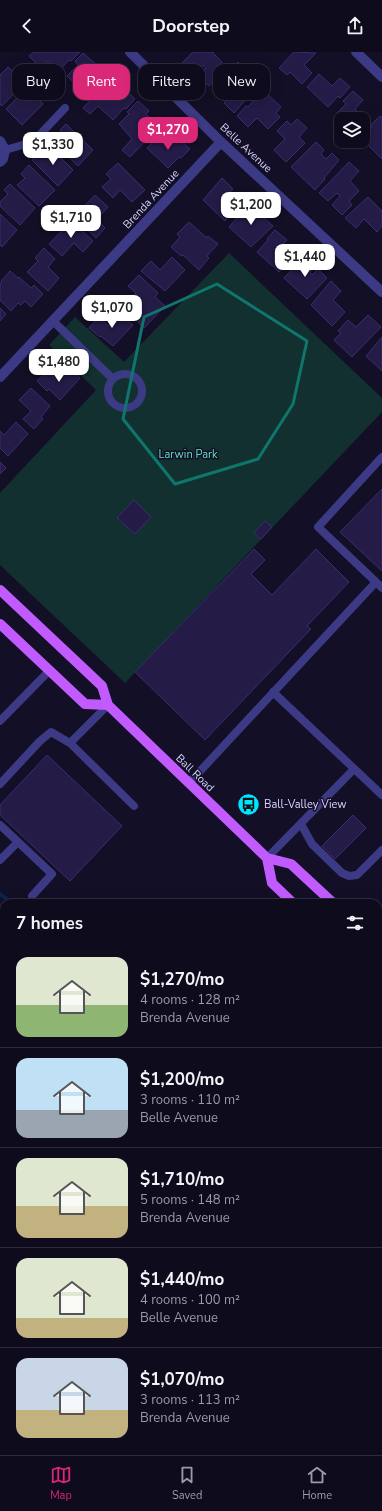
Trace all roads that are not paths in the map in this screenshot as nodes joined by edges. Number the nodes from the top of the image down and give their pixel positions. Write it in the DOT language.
graph roads {
  1 [pos="130,52"];
  2 [pos="356,52"];
  3 [pos="382,77"];
  4 [pos="66,108"];
  5 [pos="221,142"];
  6 [pos="3,146"];
  7 [pos="0,162"];
  8 [pos="382,292"];
  9 [pos="53,321"];
  10 [pos="0,377"];
  11 [pos="113,379"];
  12 [pos="382,457"];
  13 [pos="379,585"];
  14 [pos="0,590"];
  15 [pos="0,624"];
  16 [pos="50,670"];
  17 [pos="273,692"];
  18 [pos="108,705"];
  19 [pos="0,721"];
  20 [pos="70,743"];
  21 [pos="354,769"];
  22 [pos="188,783"];
  23 [pos="0,784"];
  24 [pos="382,795"];
  25 [pos="134,806"];
  26 [pos="301,824"];
  27 [pos="0,825"];
  28 [pos="18,842"];
  29 [pos="382,850"];
  30 [pos="267,858"];
  31 [pos="0,860"];
  32 [pos="32,896"];
  33 [pos="289,899"];
  34 [pos="329,899"];
  1 -- 5 [label="street, Belle Avenue"];
  2 -- 3 [label="street"];
  4 -- 6 [label="lane"];
  5 -- 8 [label="street, Belle Avenue"];
  5 -- 9 [label="street, Brenda Avenue"];
  6 -- 7 [label="street"];
  9 -- 10 [label="street, Brenda Avenue"];
  9 -- 11 [label="lane"];
  11 -- 11 [label="lane"];
  12 -- 13 [label="lane"];
  13 -- 17 [label="lane"];
  14 -- 18 [label="main road, Ball Road"];
  15 -- 16 [label="main road"];
  16 -- 18 [label="main road"];
  16 -- 19 [label="lane"];
  17 -- 21 [label="lane"];
  17 -- 22 [label="lane"];
  18 -- 20 [label="lane"];
  18 -- 22 [label="main road, Ball Road"];
  20 -- 23 [label="lane"];
  20 -- 25 [label="lane"];
  21 -- 24 [label="lane"];
  21 -- 26 [label="lane"];
  22 -- 30 [label="main road, Ball Road"];
  26 -- 29 [label="lane"];
  26 -- 30 [label="lane"];
  27 -- 28 [label="lane"];
  28 -- 31 [label="lane"];
  28 -- 32 [label="lane"];
  30 -- 33 [label="main road"];
  30 -- 34 [label="main road, Ball Road"];
}
